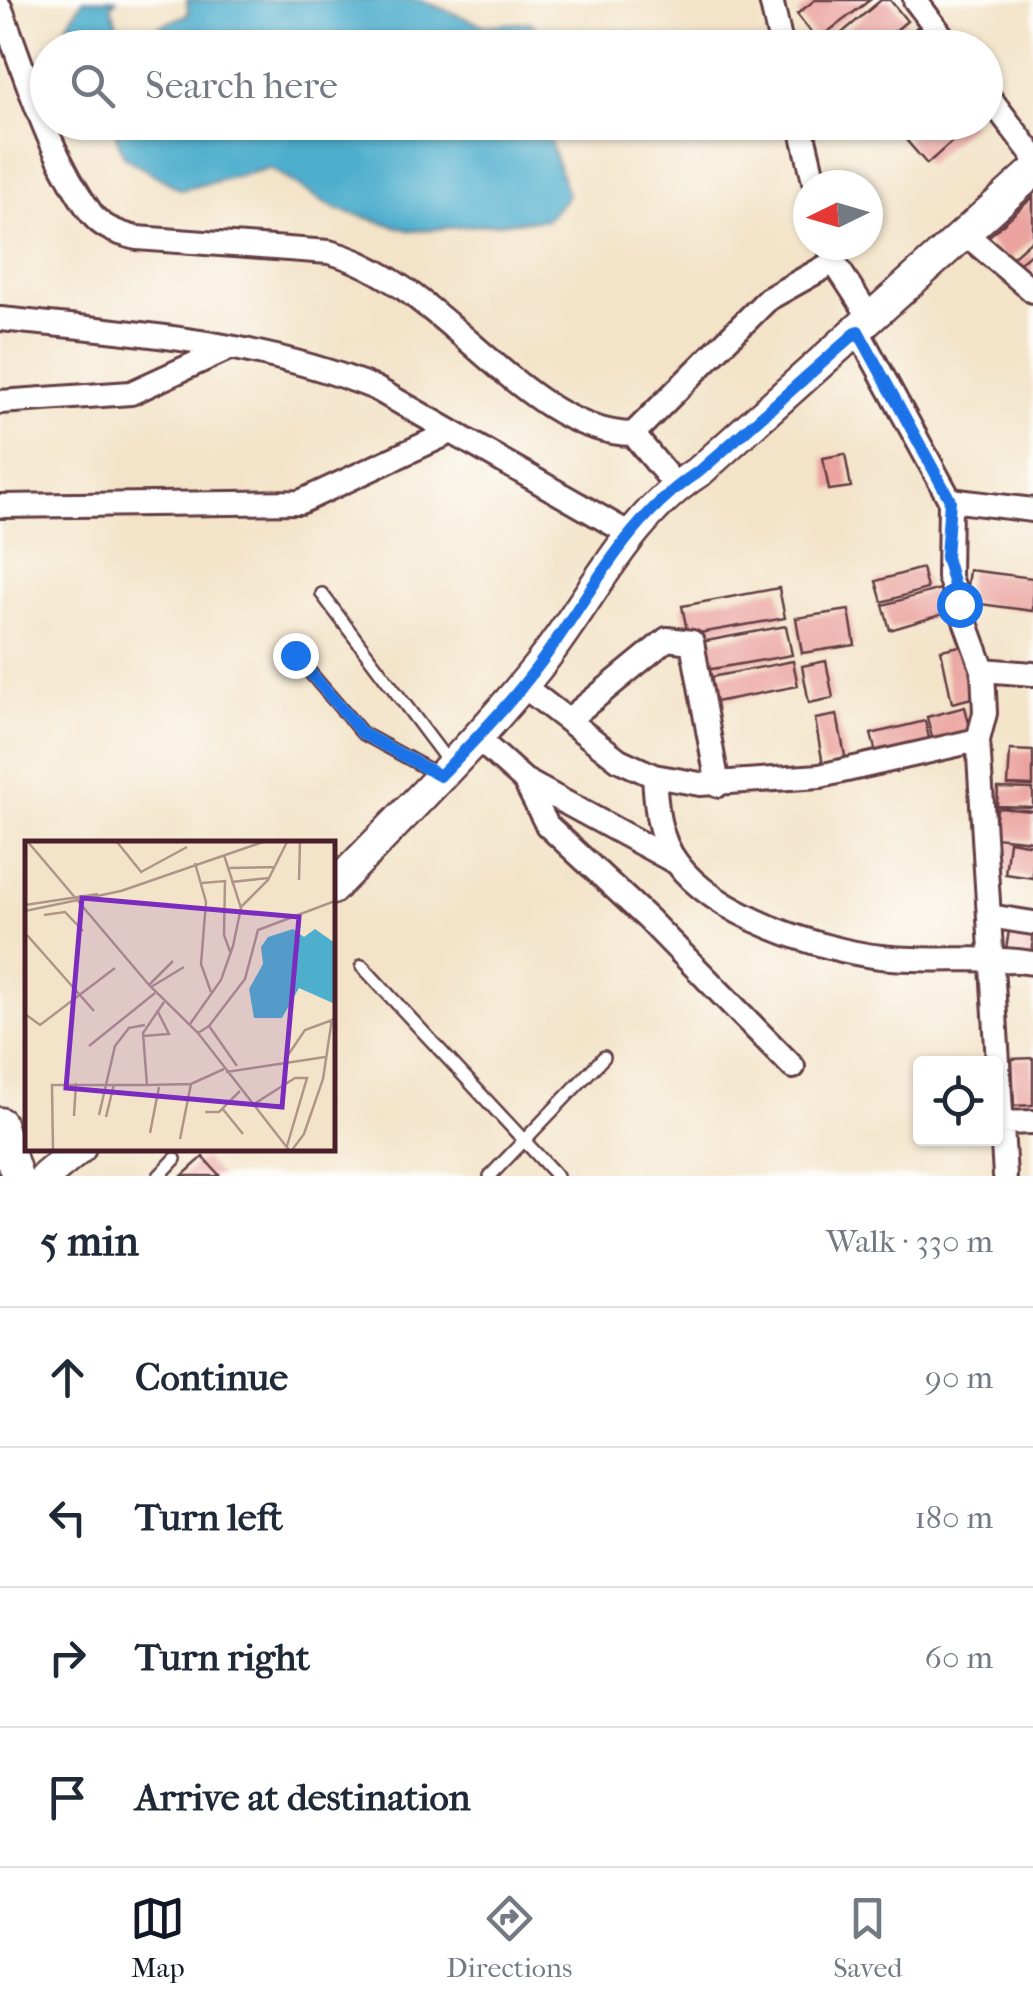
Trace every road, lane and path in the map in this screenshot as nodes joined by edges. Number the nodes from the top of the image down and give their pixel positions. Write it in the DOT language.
graph roads {
  1 [pos="915,0"];
  2 [pos="768,1"];
  3 [pos="0,7"];
  4 [pos="777,30"];
  5 [pos="938,30"];
  6 [pos="30,87"];
  7 [pos="1003,116"];
  8 [pos="51,140"];
  9 [pos="804,140"];
  10 [pos="1033,156"];
  11 [pos="811,170"];
  12 [pos="1033,172"];
  13 [pos="968,234"];
  14 [pos="823,260"];
  15 [pos="834,260"];
  16 [pos="1033,291"];
  17 [pos="0,319"];
  18 [pos="865,325"];
  19 [pos="229,348"];
  20 [pos="0,402"];
  21 [pos="451,432"];
  22 [pos="632,434"];
  23 [pos="676,486"];
  24 [pos="950,500"];
  25 [pos="0,506"];
  26 [pos="1033,510"];
  27 [pos="630,534"];
  28 [pos="322,594"];
  29 [pos="295,655"];
  30 [pos="984,670"];
  31 [pos="1033,674"];
  32 [pos="522,685"];
  33 [pos="568,720"];
  34 [pos="476,737"];
  35 [pos="978,740"];
  36 [pos="445,770"];
  37 [pos="654,776"];
  38 [pos="524,780"];
  39 [pos="718,785"];
  40 [pos="677,863"];
  41 [pos="335,886"];
  42 [pos="989,916"];
  43 [pos="1033,923"];
  44 [pos="992,957"];
  45 [pos="1033,963"];
  46 [pos="362,966"];
  47 [pos="998,1056"];
  48 [pos="604,1057"];
  49 [pos="793,1067"];
  50 [pos="1033,1122"];
  51 [pos="0,1123"];
  52 [pos="1003,1123"];
  53 [pos="524,1140"];
  54 [pos="1003,1141"];
  55 [pos="76,1151"];
  56 [pos="175,1159"];
  57 [pos="17,1176"];
  58 [pos="46,1176"];
  59 [pos="159,1176"];
  60 [pos="490,1176"];
  61 [pos="556,1176"];
  62 [pos="1005,1176"];
  1 -- 5 [label="street"];
  2 -- 4 [label="street"];
  3 -- 6 [label="street"];
  7 -- 10 [label="street"];
  8 -- 22 [label="street"];
  9 -- 11 [label="street"];
  12 -- 13 [label="street"];
  13 -- 16 [label="street"];
  13 -- 18 [label="street"];
  14 -- 22 [label="street"];
  15 -- 18 [label="street"];
  17 -- 19 [label="street"];
  18 -- 23 [label="street"];
  18 -- 24 [label="street"];
  19 -- 20 [label="street"];
  19 -- 21 [label="street"];
  21 -- 25 [label="street"];
  21 -- 27 [label="street"];
  22 -- 23 [label="street"];
  23 -- 27 [label="street"];
  24 -- 26 [label="street"];
  24 -- 30 [label="street"];
  27 -- 32 [label="street"];
  28 -- 36 [label="lane"];
  29 -- 36 [label="lane"];
  30 -- 31 [label="street"];
  30 -- 35 [label="street"];
  32 -- 33 [label="street"];
  32 -- 34 [label="street"];
  33 -- 37 [label="street"];
  33 -- 39 [label="street"];
  34 -- 36 [label="street"];
  34 -- 38 [label="street"];
  35 -- 39 [label="street"];
  35 -- 42 [label="street"];
  36 -- 41 [label="street"];
  37 -- 39 [label="street"];
  37 -- 40 [label="street"];
  38 -- 40 [label="street"];
  38 -- 49 [label="street"];
  40 -- 44 [label="street"];
  42 -- 43 [label="street"];
  42 -- 44 [label="street"];
  44 -- 45 [label="street"];
  44 -- 47 [label="street"];
  46 -- 53 [label="lane"];
  48 -- 53 [label="lane"];
  50 -- 52 [label="street"];
  51 -- 57 [label="street"];
  53 -- 60 [label="lane"];
  53 -- 61 [label="lane"];
  54 -- 62 [label="street"];
  55 -- 58 [label="street"];
  56 -- 59 [label="lane"];
}
